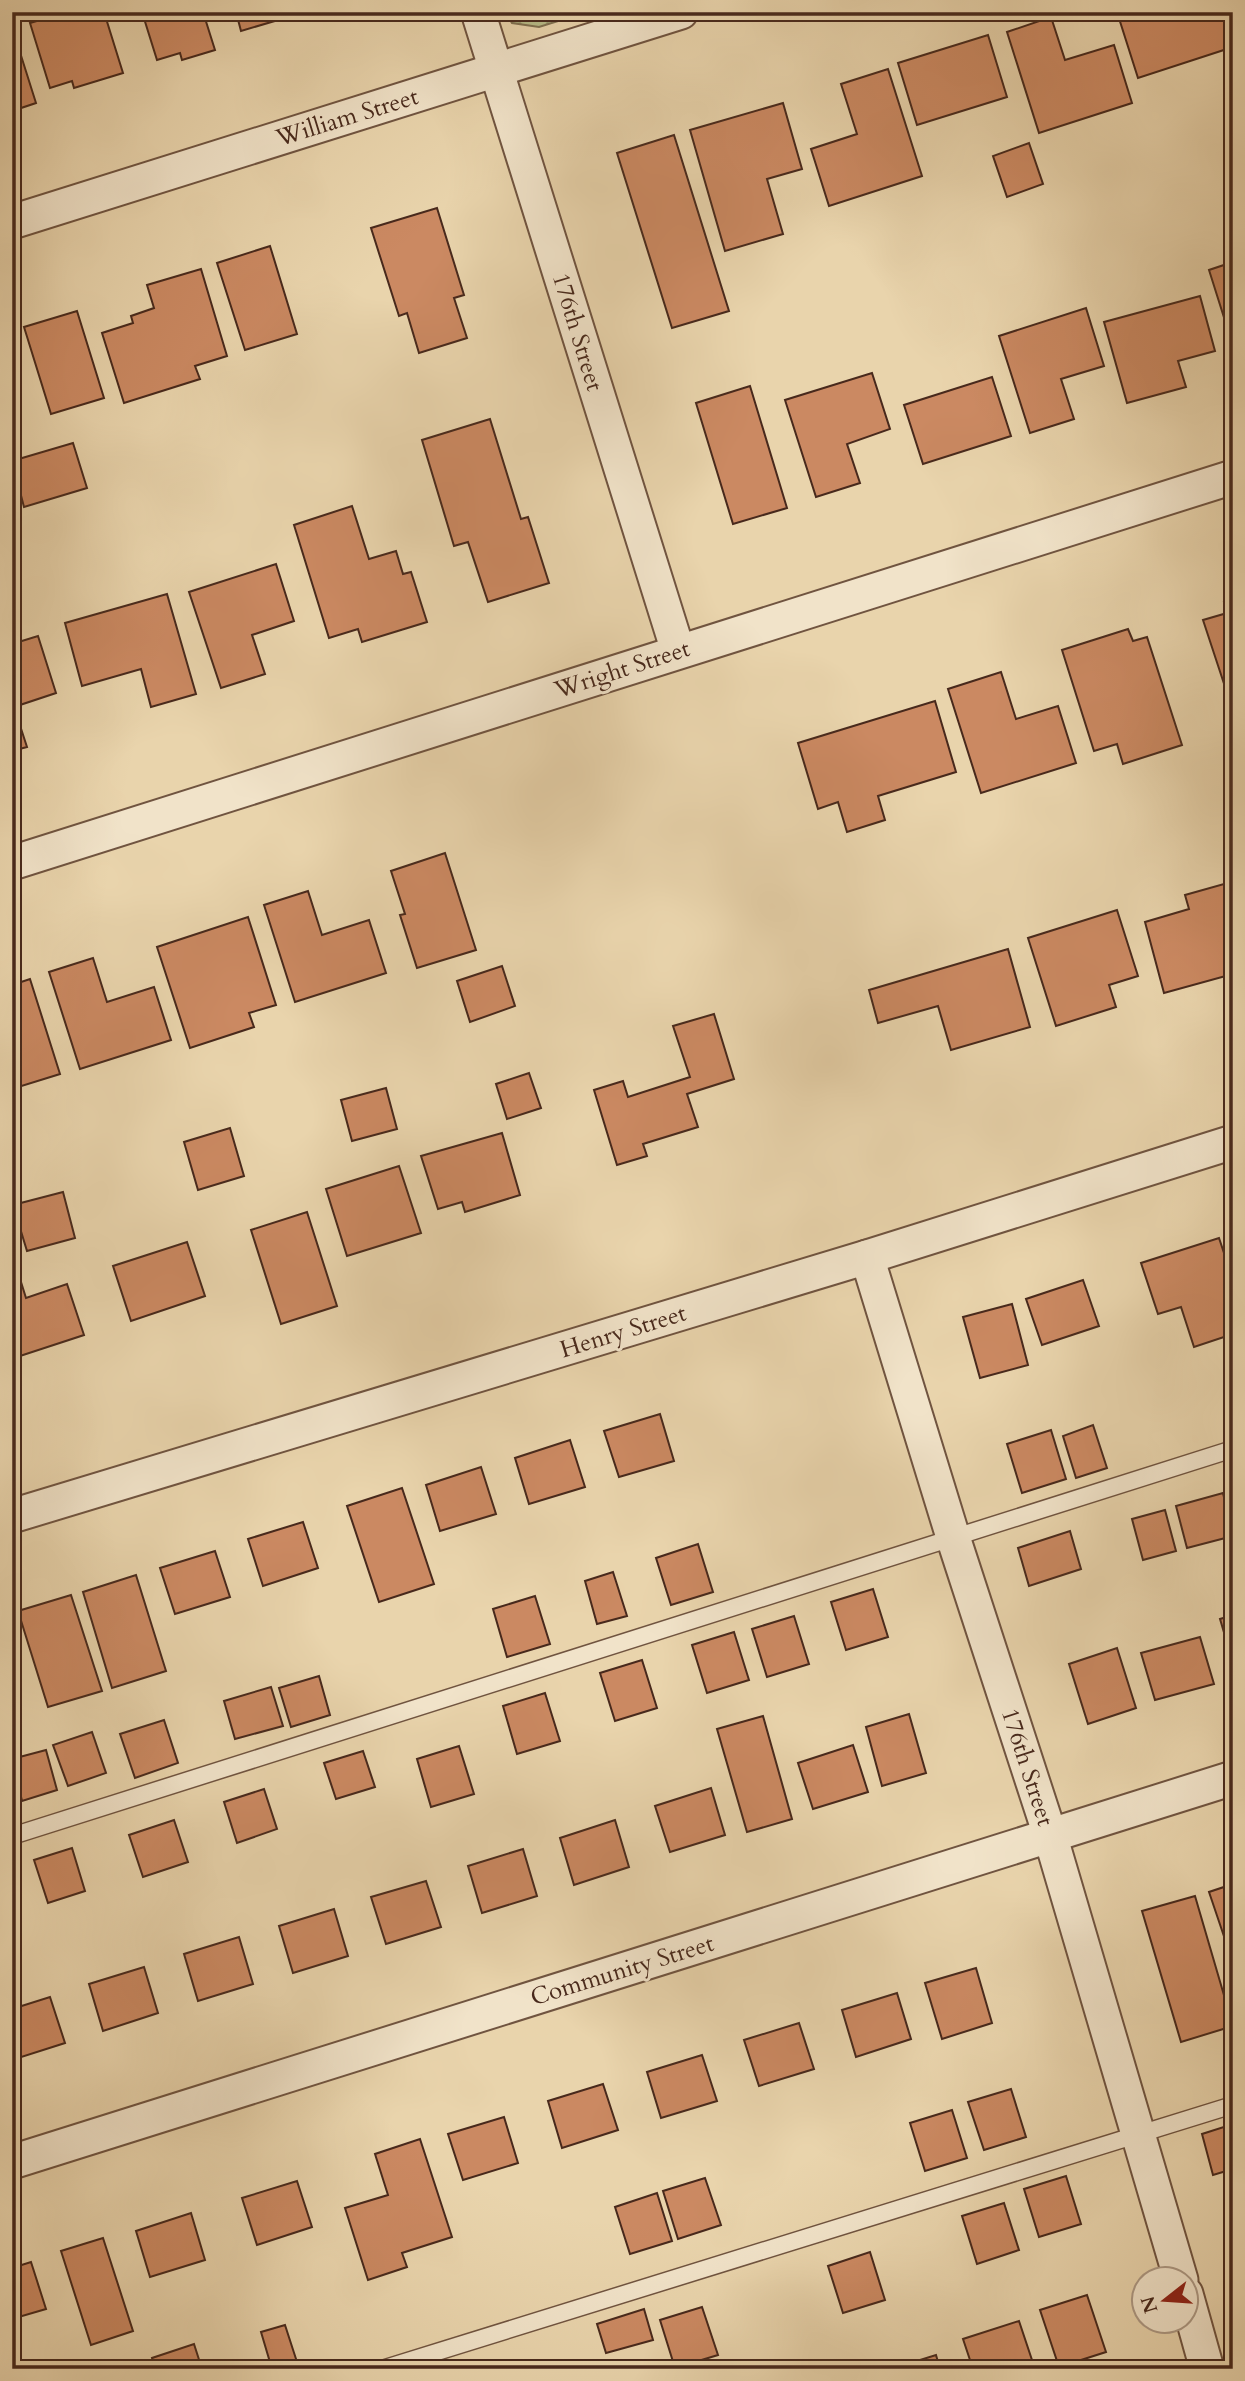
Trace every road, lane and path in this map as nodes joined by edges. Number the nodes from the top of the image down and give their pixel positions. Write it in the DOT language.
graph roads {
  1 [pos="478,12"];
  2 [pos="681,12"];
  3 [pos="497,69"];
  4 [pos="12,222"];
  5 [pos="1233,477"];
  6 [pos="678,651"];
  7 [pos="12,863"];
  8 [pos="1233,1142"];
  9 [pos="867,1256"];
  10 [pos="1233,1449"];
  11 [pos="12,1516"];
  12 [pos="953,1537"];
  13 [pos="1233,1778"];
  14 [pos="1050,1835"];
  15 [pos="12,1836"];
  16 [pos="1233,2105"];
  17 [pos="1139,2135"];
  18 [pos="12,2162"];
  19 [pos="1177,2266"];
  20 [pos="1197,2336"];
  21 [pos="382,2369"];
  22 [pos="1207,2369"];
  1 -- 3 [label="street, 176th Street"];
  2 -- 3 [label="street, William Street"];
  3 -- 4 [label="street, William Street"];
  3 -- 6 [label="street, 176th Street"];
  5 -- 6 [label="street, Wright Street"];
  6 -- 7 [label="street, Wright Street"];
  8 -- 9 [label="street, Henry Street"];
  9 -- 11 [label="street, Henry Street"];
  9 -- 12 [label="street, 176th Street"];
  10 -- 12 [label="lane"];
  12 -- 14 [label="street, 176th Street"];
  12 -- 15 [label="lane"];
  13 -- 14 [label="street, Community Street"];
  14 -- 17 [label="street, 176th Street"];
  14 -- 18 [label="street, Community Street"];
  16 -- 17 [label="lane"];
  17 -- 19 [label="street, 176th Street"];
  17 -- 21 [label="lane"];
  20 -- 22 [label="street"];
}
